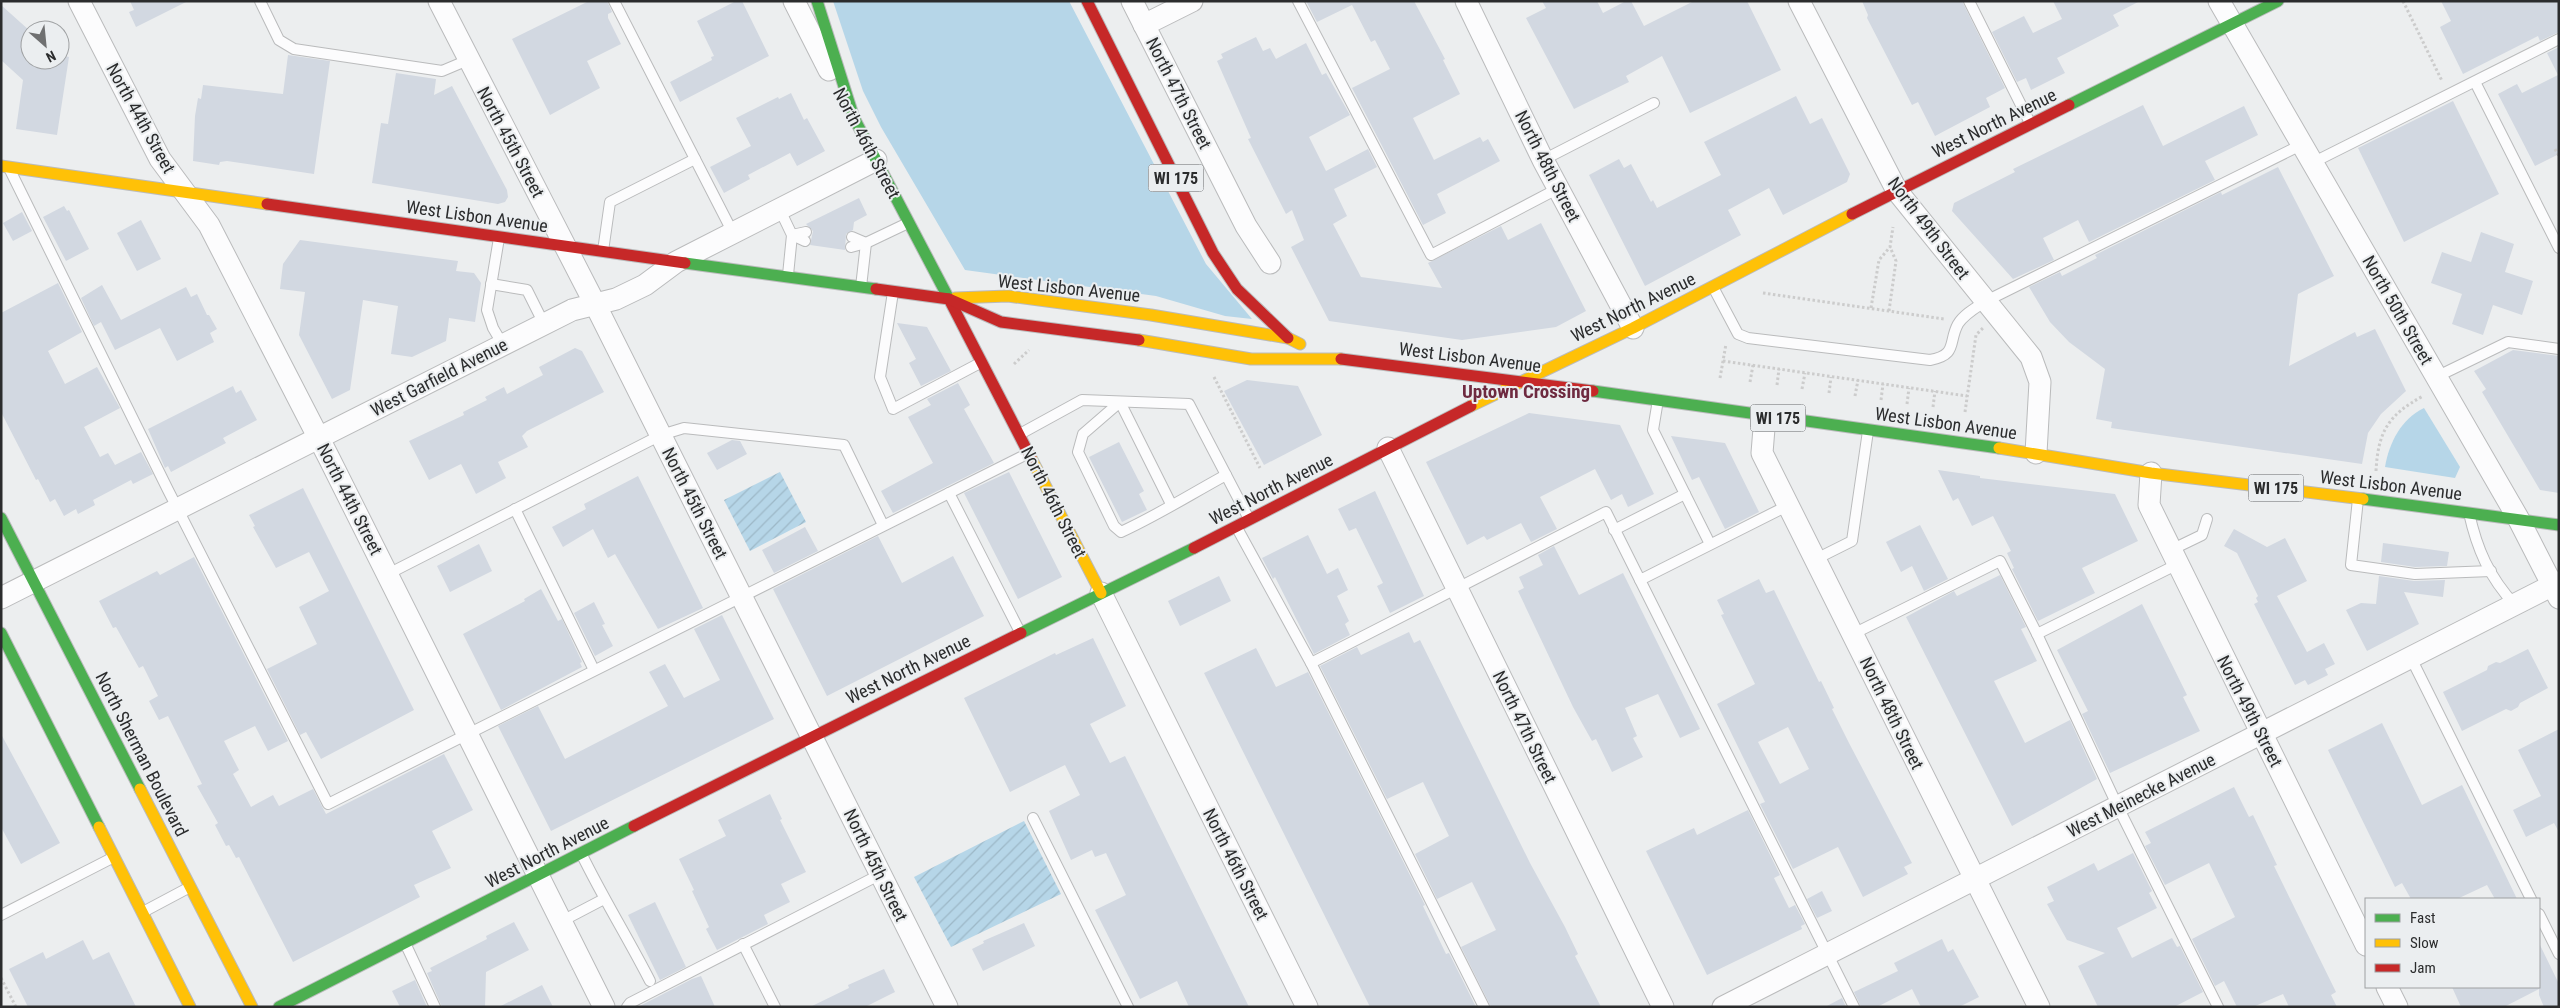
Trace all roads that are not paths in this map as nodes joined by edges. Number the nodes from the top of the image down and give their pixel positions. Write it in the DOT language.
graph roads {
  1 [pos="79,1"];
  2 [pos="260,1"];
  3 [pos="439,1"];
  4 [pos="614,1"];
  5 [pos="794,1"];
  6 [pos="817,1"];
  7 [pos="1087,1"];
  8 [pos="1132,1"];
  9 [pos="1192,1"];
  10 [pos="1298,1"];
  11 [pos="1466,1"];
  12 [pos="1800,1"];
  13 [pos="1969,1"];
  14 [pos="2219,1"];
  15 [pos="2278,1"];
  16 [pos="1144,25"];
  17 [pos="2231,25"];
  18 [pos="2559,40"];
  19 [pos="468,60"];
  20 [pos="2474,82"];
  21 [pos="1654,104"];
  22 [pos="854,118"];
  23 [pos="2030,124"];
  24 [pos="2301,145"];
  25 [pos="695,159"];
  26 [pos="876,160"];
  27 [pos="2312,163"];
  28 [pos="5,166"];
  29 [pos="1551,175"];
  30 [pos="1897,191"];
  31 [pos="184,192"];
  32 [pos="780,210"];
  33 [pos="909,223"];
  34 [pos="733,233"];
  35 [pos="792,235"];
  36 [pos="806,236"];
  37 [pos="499,237"];
  38 [pos="852,242"];
  39 [pos="866,243"];
  40 [pos="565,246"];
  41 [pos="2559,248"];
  42 [pos="603,252"];
  43 [pos="676,262"];
  44 [pos="1270,262"];
  45 [pos="788,278"];
  46 [pos="491,284"];
  47 [pos="861,287"];
  48 [pos="1713,287"];
  49 [pos="893,291"];
  50 [pos="949,299"];
  51 [pos="1986,301"];
  52 [pos="595,304"];
  53 [pos="544,324"];
  54 [pos="1633,328"];
  55 [pos="1288,338"];
  56 [pos="503,345"];
  57 [pos="2559,349"];
  58 [pos="1328,358"];
  59 [pos="982,362"];
  60 [pos="2436,377"];
  61 [pos="1521,381"];
  62 [pos="1658,399"];
  63 [pos="1120,402"];
  64 [pos="1765,416"];
  65 [pos="1868,430"];
  66 [pos="660,434"];
  67 [pos="1019,434"];
  68 [pos="319,438"];
  69 [pos="1388,448"];
  70 [pos="1029,453"];
  71 [pos="2036,453"];
  72 [pos="2151,473"];
  73 [pos="1226,475"];
  74 [pos="948,493"];
  75 [pos="1685,494"];
  76 [pos="2358,498"];
  77 [pos="1171,504"];
  78 [pos="1789,505"];
  79 [pos="178,509"];
  80 [pos="514,509"];
  81 [pos="2469,512"];
  82 [pos="1,518"];
  83 [pos="2518,518"];
  84 [pos="2207,519"];
  85 [pos="1250,520"];
  86 [pos="883,525"];
  87 [pos="2559,525"];
  88 [pos="1236,527"];
  89 [pos="1614,530"];
  90 [pos="1710,544"];
  91 [pos="2174,557"];
  92 [pos="1816,559"];
  93 [pos="2491,571"];
  94 [pos="388,574"];
  95 [pos="1640,580"];
  96 [pos="34,582"];
  97 [pos="1457,587"];
  98 [pos="2557,589"];
  99 [pos="1101,593"];
  100 [pos="742,595"];
  101 [pos="1,598"];
  102 [pos="2515,605"];
  103 [pos="1,633"];
  104 [pos="1020,633"];
  105 [pos="1853,634"];
  106 [pos="2037,634"];
  107 [pos="2411,658"];
  108 [pos="1311,663"];
  109 [pos="594,670"];
  110 [pos="468,734"];
  111 [pos="2261,735"];
  112 [pos="812,736"];
  113 [pos="2118,807"];
  114 [pos="1033,818"];
  115 [pos="581,854"];
  116 [pos="114,857"];
  117 [pos="881,874"];
  118 [pos="539,875"];
  119 [pos="1975,879"];
  120 [pos="191,887"];
  121 [pos="2531,898"];
  122 [pos="604,900"];
  123 [pos="142,912"];
  124 [pos="1,915"];
  125 [pos="2540,916"];
  126 [pos="562,921"];
  127 [pos="2365,943"];
  128 [pos="405,944"];
  129 [pos="743,944"];
  130 [pos="1828,953"];
  131 [pos="2559,954"];
  132 [pos="650,981"];
  133 [pos="2387,988"];
  134 [pos="190,1007"];
  135 [pos="252,1007"];
  136 [pos="279,1007"];
  137 [pos="435,1007"];
  138 [pos="604,1007"];
  139 [pos="627,1007"];
  140 [pos="775,1007"];
  141 [pos="947,1007"];
  142 [pos="1128,1007"];
  143 [pos="1307,1007"];
  144 [pos="1484,1007"];
  145 [pos="1663,1007"];
  146 [pos="1723,1007"];
  147 [pos="1854,1007"];
  148 [pos="2039,1007"];
  149 [pos="2218,1007"];
  150 [pos="2396,1007"];
  1 -- 31 [label="street, North 44th Street"];
  2 -- 19 [label="lane"];
  3 -- 19 [label="street, North 45th Street"];
  4 -- 25 [label="lane"];
  5 -- 22 [label="street, North 46th Street"];
  6 -- 22 [label="main road"];
  7 -- 55 [label="main road, WI 175"];
  8 -- 16 [label="street, North 47th Street"];
  9 -- 16 [label="street"];
  10 -- 29 [label="lane"];
  11 -- 29 [label="street, North 48th Street"];
  12 -- 30 [label="street, North 49th Street"];
  13 -- 23 [label="lane"];
  14 -- 17 [label="street, North 50th Street"];
  15 -- 17 [label="main road, West North Avenue"];
  16 -- 44 [label="street, North 47th Street"];
  17 -- 23 [label="main road, West North Avenue"];
  17 -- 24 [label="street, North 50th Street"];
  18 -- 20 [label="lane"];
  19 -- 40 [label="street, North 45th Street"];
  20 -- 27 [label="lane"];
  20 -- 41 [label="lane"];
  21 -- 29 [label="lane"];
  22 -- 26 [label="main road, North 46th Street"];
  23 -- 30 [label="main road, West North Avenue"];
  24 -- 27 [label="street, North 50th Street"];
  24 -- 51 [label="lane"];
  25 -- 34 [label="lane"];
  25 -- 42 [label="lane"];
  26 -- 32 [label="street, West Garfield Avenue"];
  26 -- 33 [label="main road, North 46th Street"];
  27 -- 60 [label="street, North 50th Street"];
  28 -- 31 [label="main road, West Lisbon Avenue"];
  28 -- 79 [label="lane"];
  29 -- 54 [label="street, North 48th Street"];
  30 -- 48 [label="main road, West North Avenue"];
  30 -- 51 [label="street, North 49th Street"];
  31 -- 37 [label="main road, West Lisbon Avenue"];
  31 -- 68 [label="street, North 44th Street"];
  32 -- 34 [label="street, West Garfield Avenue"];
  32 -- 35 [label="lane"];
  33 -- 39 [label="lane"];
  33 -- 50 [label="main road, North 46th Street"];
  34 -- 43 [label="street, West Garfield Avenue"];
  35 -- 36 [label="lane"];
  35 -- 45 [label="lane"];
  37 -- 40 [label="main road, West Lisbon Avenue"];
  37 -- 46 [label="lane"];
  38 -- 39 [label="lane"];
  39 -- 47 [label="lane"];
  40 -- 42 [label="main road, West Lisbon Avenue"];
  40 -- 52 [label="street, North 45th Street"];
  42 -- 43 [label="main road, West Lisbon Avenue"];
  43 -- 45 [label="main road, West Lisbon Avenue"];
  43 -- 52 [label="street, West Garfield Avenue"];
  45 -- 47 [label="main road, West Lisbon Avenue"];
  46 -- 53 [label="lane"];
  46 -- 56 [label="lane"];
  47 -- 49 [label="main road, West Lisbon Avenue"];
  48 -- 51 [label="lane"];
  48 -- 54 [label="main road, West North Avenue"];
  49 -- 50 [label="main road, West Lisbon Avenue"];
  49 -- 59 [label="lane"];
  50 -- 55 [label="main road, West Lisbon Avenue"];
  50 -- 58 [label="main road, West Lisbon Avenue / WI 175"];
  50 -- 59 [label="main road, North 46th Street"];
  51 -- 71 [label="street, North 49th Street"];
  52 -- 53 [label="street, West Garfield Avenue"];
  52 -- 66 [label="street, North 45th Street"];
  53 -- 56 [label="street, West Garfield Avenue"];
  54 -- 61 [label="main road, West North Avenue"];
  55 -- 58 [label="main road, West Lisbon Avenue / WI 175"];
  56 -- 68 [label="street, West Garfield Avenue"];
  57 -- 60 [label="lane"];
  58 -- 61 [label="main road, West Lisbon Avenue / WI 175"];
  59 -- 67 [label="main road, North 46th Street"];
  60 -- 83 [label="street, North 50th Street"];
  61 -- 62 [label="main road, West Lisbon Avenue / WI 175"];
  61 -- 69 [label="main road, West North Avenue"];
  62 -- 64 [label="main road, West Lisbon Avenue / WI 175"];
  62 -- 75 [label="lane"];
  63 -- 67 [label="lane"];
  63 -- 73 [label="lane"];
  63 -- 77 [label="lane"];
  63 -- 77 [label="lane"];
  64 -- 65 [label="main road, West Lisbon Avenue / WI 175"];
  64 -- 78 [label="street, North 48th Street"];
  65 -- 71 [label="main road, West Lisbon Avenue / WI 175"];
  65 -- 92 [label="lane"];
  66 -- 80 [label="lane"];
  66 -- 86 [label="lane"];
  66 -- 100 [label="street, North 45th Street"];
  67 -- 70 [label="main road, North 46th Street"];
  68 -- 79 [label="street, West Garfield Avenue"];
  68 -- 94 [label="street, North 44th Street"];
  69 -- 85 [label="main road, West North Avenue"];
  69 -- 97 [label="street, North 47th Street"];
  70 -- 74 [label="lane"];
  70 -- 99 [label="main road, North 46th Street"];
  71 -- 72 [label="main road, West Lisbon Avenue / WI 175"];
  72 -- 76 [label="main road, West Lisbon Avenue / WI 175"];
  72 -- 91 [label="street, North 49th Street"];
  73 -- 77 [label="lane"];
  73 -- 85 [label="lane"];
  74 -- 86 [label="lane"];
  74 -- 104 [label="lane"];
  75 -- 89 [label="lane"];
  75 -- 90 [label="lane"];
  76 -- 81 [label="main road, West Lisbon Avenue / WI 175"];
  76 -- 93 [label="lane"];
  78 -- 90 [label="lane"];
  78 -- 92 [label="street, North 48th Street"];
  79 -- 96 [label="street, West Garfield Avenue"];
  79 -- 110 [label="lane"];
  80 -- 94 [label="lane"];
  80 -- 109 [label="lane"];
  81 -- 83 [label="main road, West Lisbon Avenue / WI 175"];
  81 -- 93 [label="lane"];
  82 -- 96 [label="main road, North Sherman Boulevard"];
  83 -- 87 [label="main road, West Lisbon Avenue / WI 175"];
  83 -- 98 [label="street, North 50th Street"];
  84 -- 91 [label="lane"];
  85 -- 88 [label="main road, West North Avenue"];
  86 -- 100 [label="lane"];
  88 -- 99 [label="main road, West North Avenue"];
  88 -- 108 [label="lane"];
  89 -- 95 [label="lane"];
  89 -- 97 [label="lane"];
  90 -- 95 [label="lane"];
  91 -- 106 [label="lane"];
  91 -- 111 [label="street, North 49th Street"];
  92 -- 105 [label="street, North 48th Street"];
  93 -- 102 [label="lane"];
  94 -- 110 [label="street, North 44th Street"];
  95 -- 130 [label="lane"];
  96 -- 101 [label="street, West Garfield Avenue"];
  96 -- 120 [label="main road, North Sherman Boulevard"];
  97 -- 108 [label="lane"];
  97 -- 145 [label="street, North 47th Street"];
  98 -- 102 [label="street, West Meinecke Avenue"];
  99 -- 104 [label="main road, West North Avenue"];
  99 -- 143 [label="street, North 46th Street"];
  100 -- 109 [label="lane"];
  100 -- 112 [label="street, North 45th Street"];
  102 -- 107 [label="street, West Meinecke Avenue"];
  103 -- 116 [label="main road"];
  104 -- 112 [label="main road, West North Avenue"];
  105 -- 106 [label="lane"];
  105 -- 119 [label="street, North 48th Street"];
  106 -- 113 [label="lane"];
  107 -- 111 [label="street, West Meinecke Avenue"];
  107 -- 121 [label="lane"];
  108 -- 144 [label="lane"];
  109 -- 110 [label="lane"];
  110 -- 118 [label="street, North 44th Street"];
  111 -- 113 [label="street, West Meinecke Avenue"];
  111 -- 127 [label="street, North 49th Street"];
  112 -- 115 [label="main road, West North Avenue"];
  112 -- 117 [label="street, North 45th Street"];
  113 -- 119 [label="street, West Meinecke Avenue"];
  113 -- 149 [label="lane"];
  114 -- 142 [label="lane"];
  115 -- 118 [label="main road, West North Avenue"];
  115 -- 122 [label="lane"];
  116 -- 123 [label="main road"];
  116 -- 124 [label="lane"];
  117 -- 129 [label="lane"];
  117 -- 141 [label="street, North 45th Street"];
  118 -- 126 [label="street, North 44th Street"];
  118 -- 128 [label="main road, West North Avenue"];
  119 -- 130 [label="street, West Meinecke Avenue"];
  119 -- 148 [label="street, North 48th Street"];
  120 -- 123 [label="lane"];
  120 -- 135 [label="main road, North Sherman Boulevard"];
  122 -- 126 [label="lane"];
  122 -- 132 [label="lane"];
  123 -- 134 [label="main road"];
  125 -- 131 [label="lane"];
  126 -- 138 [label="street, North 44th Street"];
  128 -- 136 [label="main road, West North Avenue"];
  128 -- 137 [label="lane"];
  129 -- 139 [label="lane"];
  129 -- 140 [label="lane"];
  130 -- 146 [label="street, West Meinecke Avenue"];
  130 -- 147 [label="lane"];
  133 -- 150 [label="street"];
}
